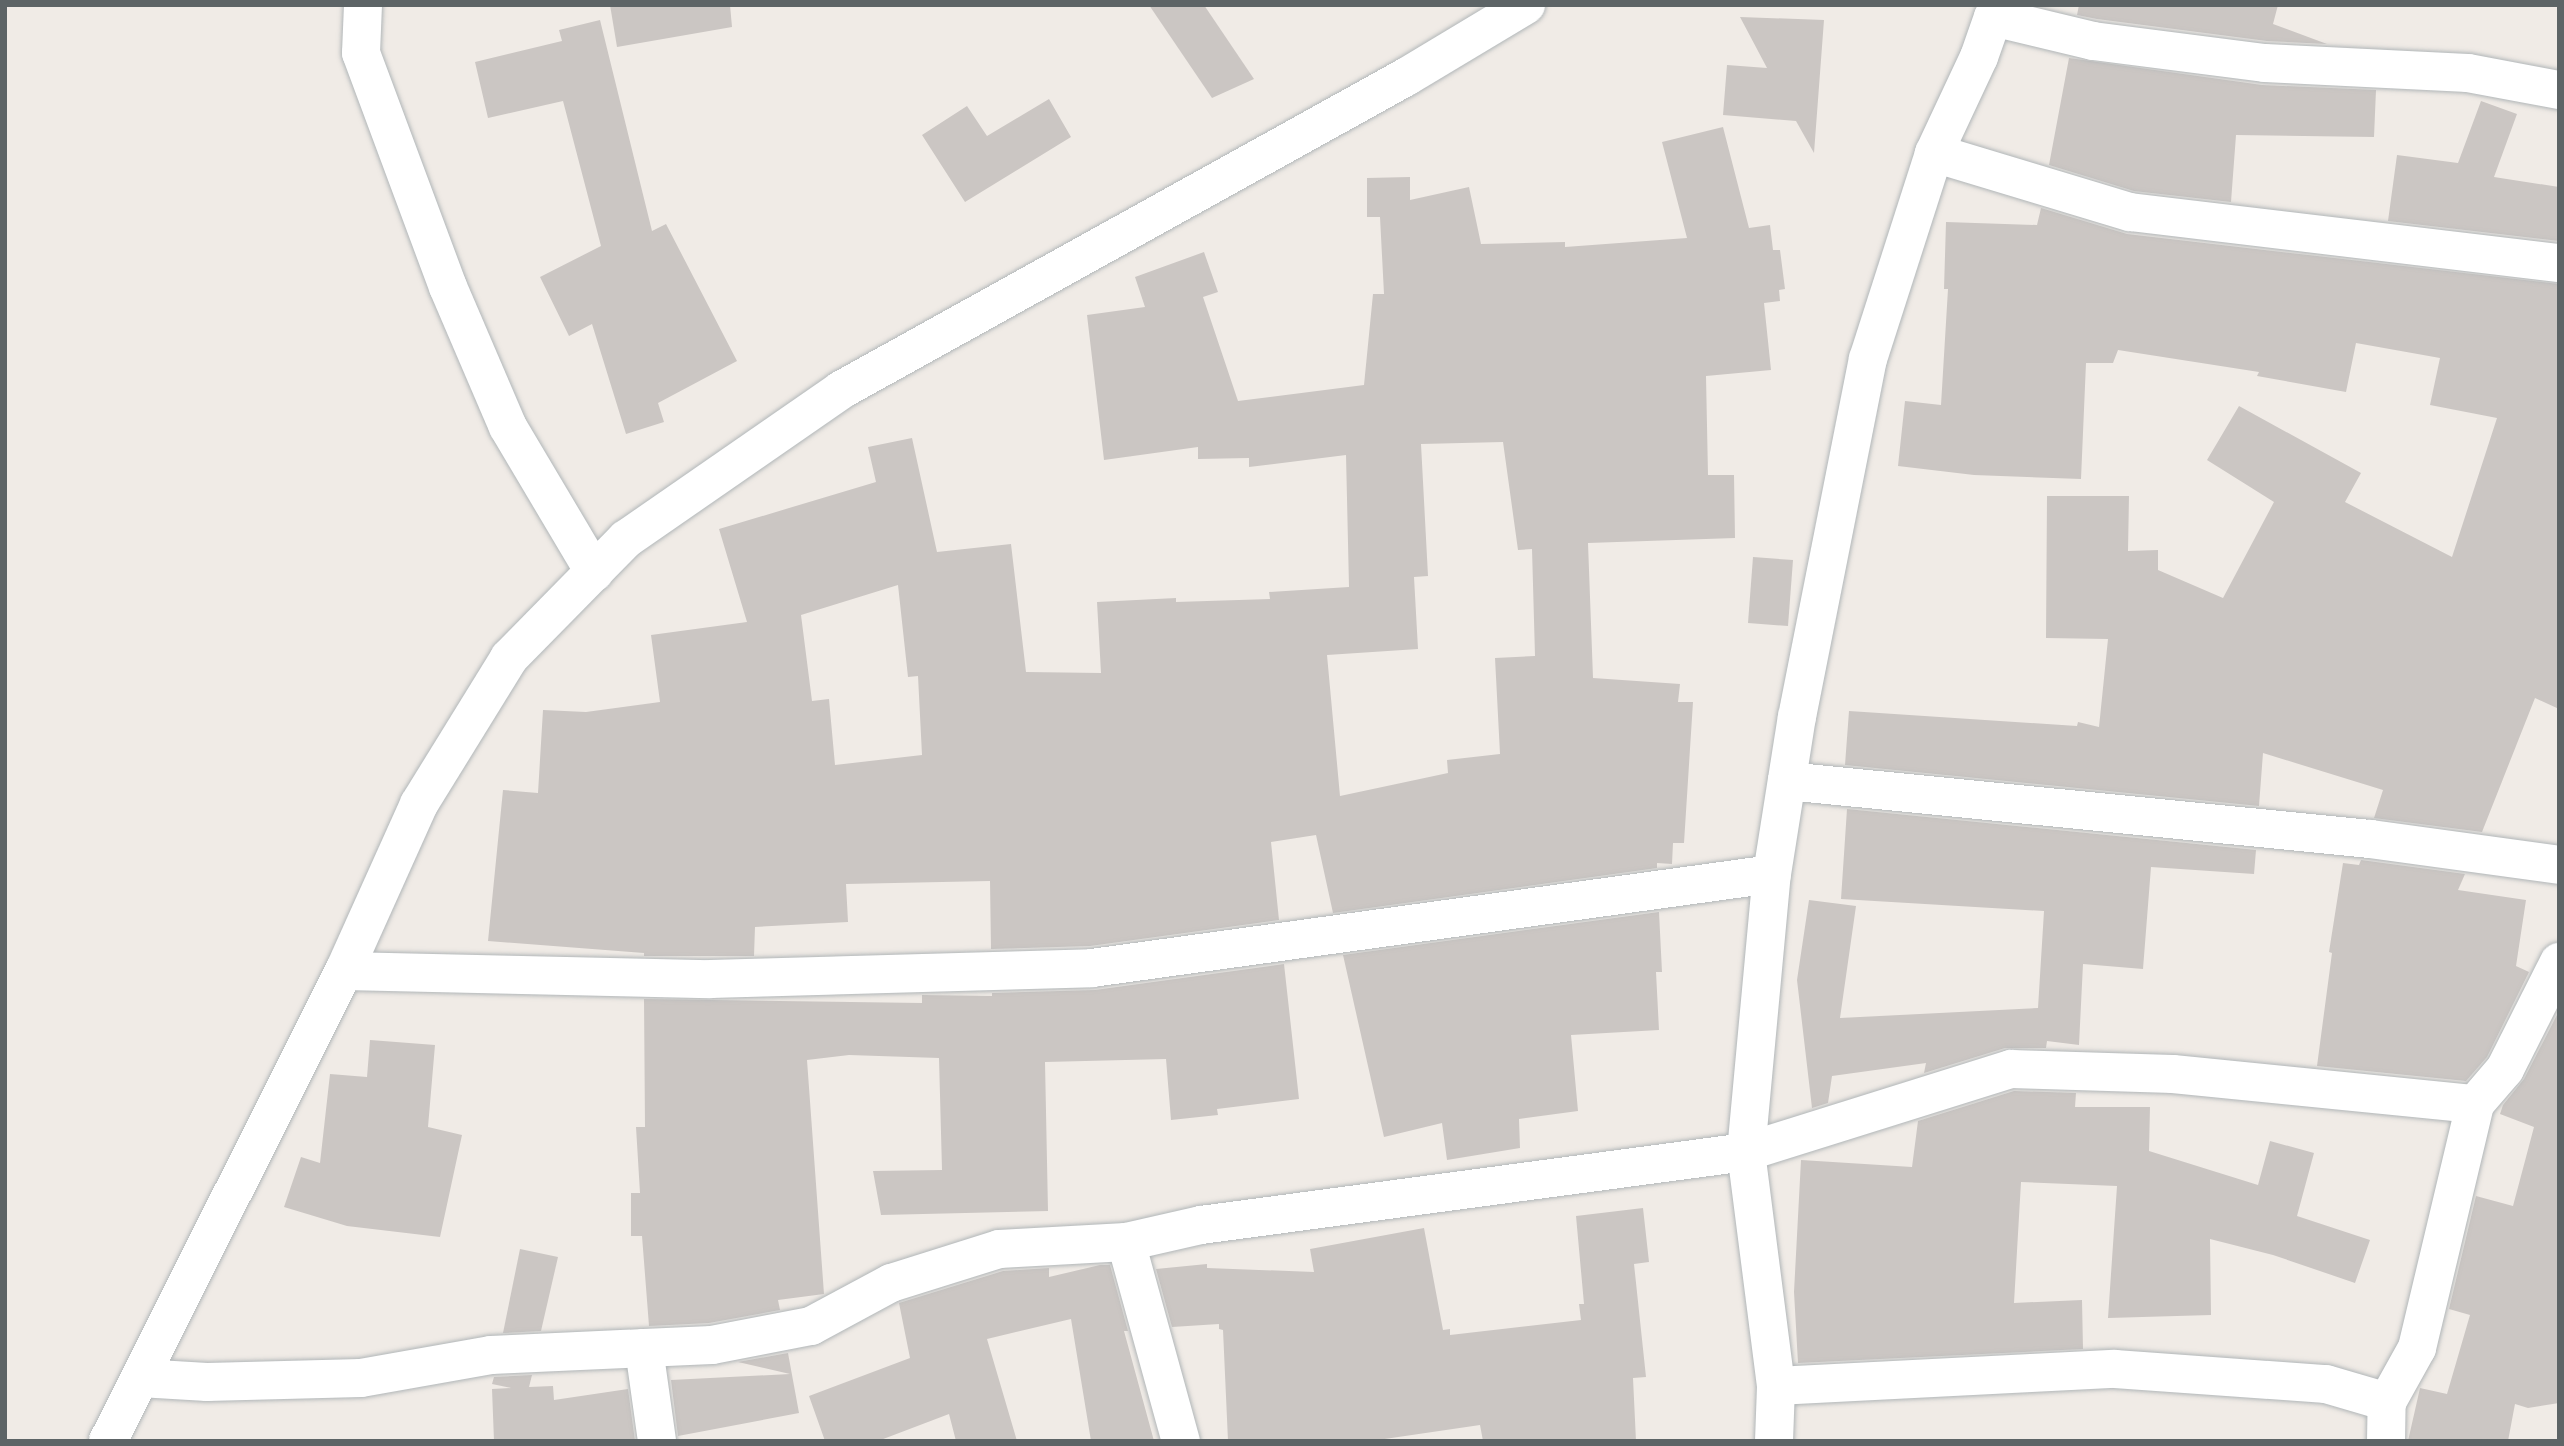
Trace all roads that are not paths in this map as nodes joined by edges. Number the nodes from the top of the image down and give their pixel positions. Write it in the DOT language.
graph roads {
  1 [pos="363,5"];
  2 [pos="1526,5"];
  3 [pos="1995,11"];
  4 [pos="2559,90"];
  5 [pos="1934,153"];
  6 [pos="2559,263"];
  7 [pos="594,572"];
  8 [pos="1787,781"];
  9 [pos="2559,866"];
  10 [pos="1772,874"];
  11 [pos="2559,962"];
  12 [pos="344,971"];
  13 [pos="2475,1104"];
  14 [pos="1746,1152"];
  15 [pos="1126,1242"];
  16 [pos="644,1348"];
  17 [pos="140,1378"];
  18 [pos="1776,1386"];
  19 [pos="2387,1402"];
  20 [pos="108,1441"];
  21 [pos="657,1441"];
  22 [pos="1181,1441"];
  23 [pos="1774,1441"];
  24 [pos="2386,1441"];
  1 -- 7 [label="street"];
  2 -- 7 [label="street"];
  3 -- 4 [label="street"];
  3 -- 5 [label="street"];
  5 -- 6 [label="street"];
  5 -- 8 [label="street"];
  7 -- 12 [label="street"];
  8 -- 9 [label="street"];
  8 -- 10 [label="street"];
  10 -- 12 [label="street"];
  10 -- 14 [label="street"];
  11 -- 13 [label="street"];
  12 -- 17 [label="street"];
  13 -- 14 [label="street"];
  13 -- 19 [label="street"];
  14 -- 15 [label="street"];
  14 -- 18 [label="street"];
  15 -- 16 [label="street"];
  15 -- 22 [label="street"];
  16 -- 17 [label="street"];
  16 -- 21 [label="street"];
  17 -- 20 [label="street"];
  18 -- 19 [label="street"];
  18 -- 23 [label="street"];
  19 -- 24 [label="street"];
}
